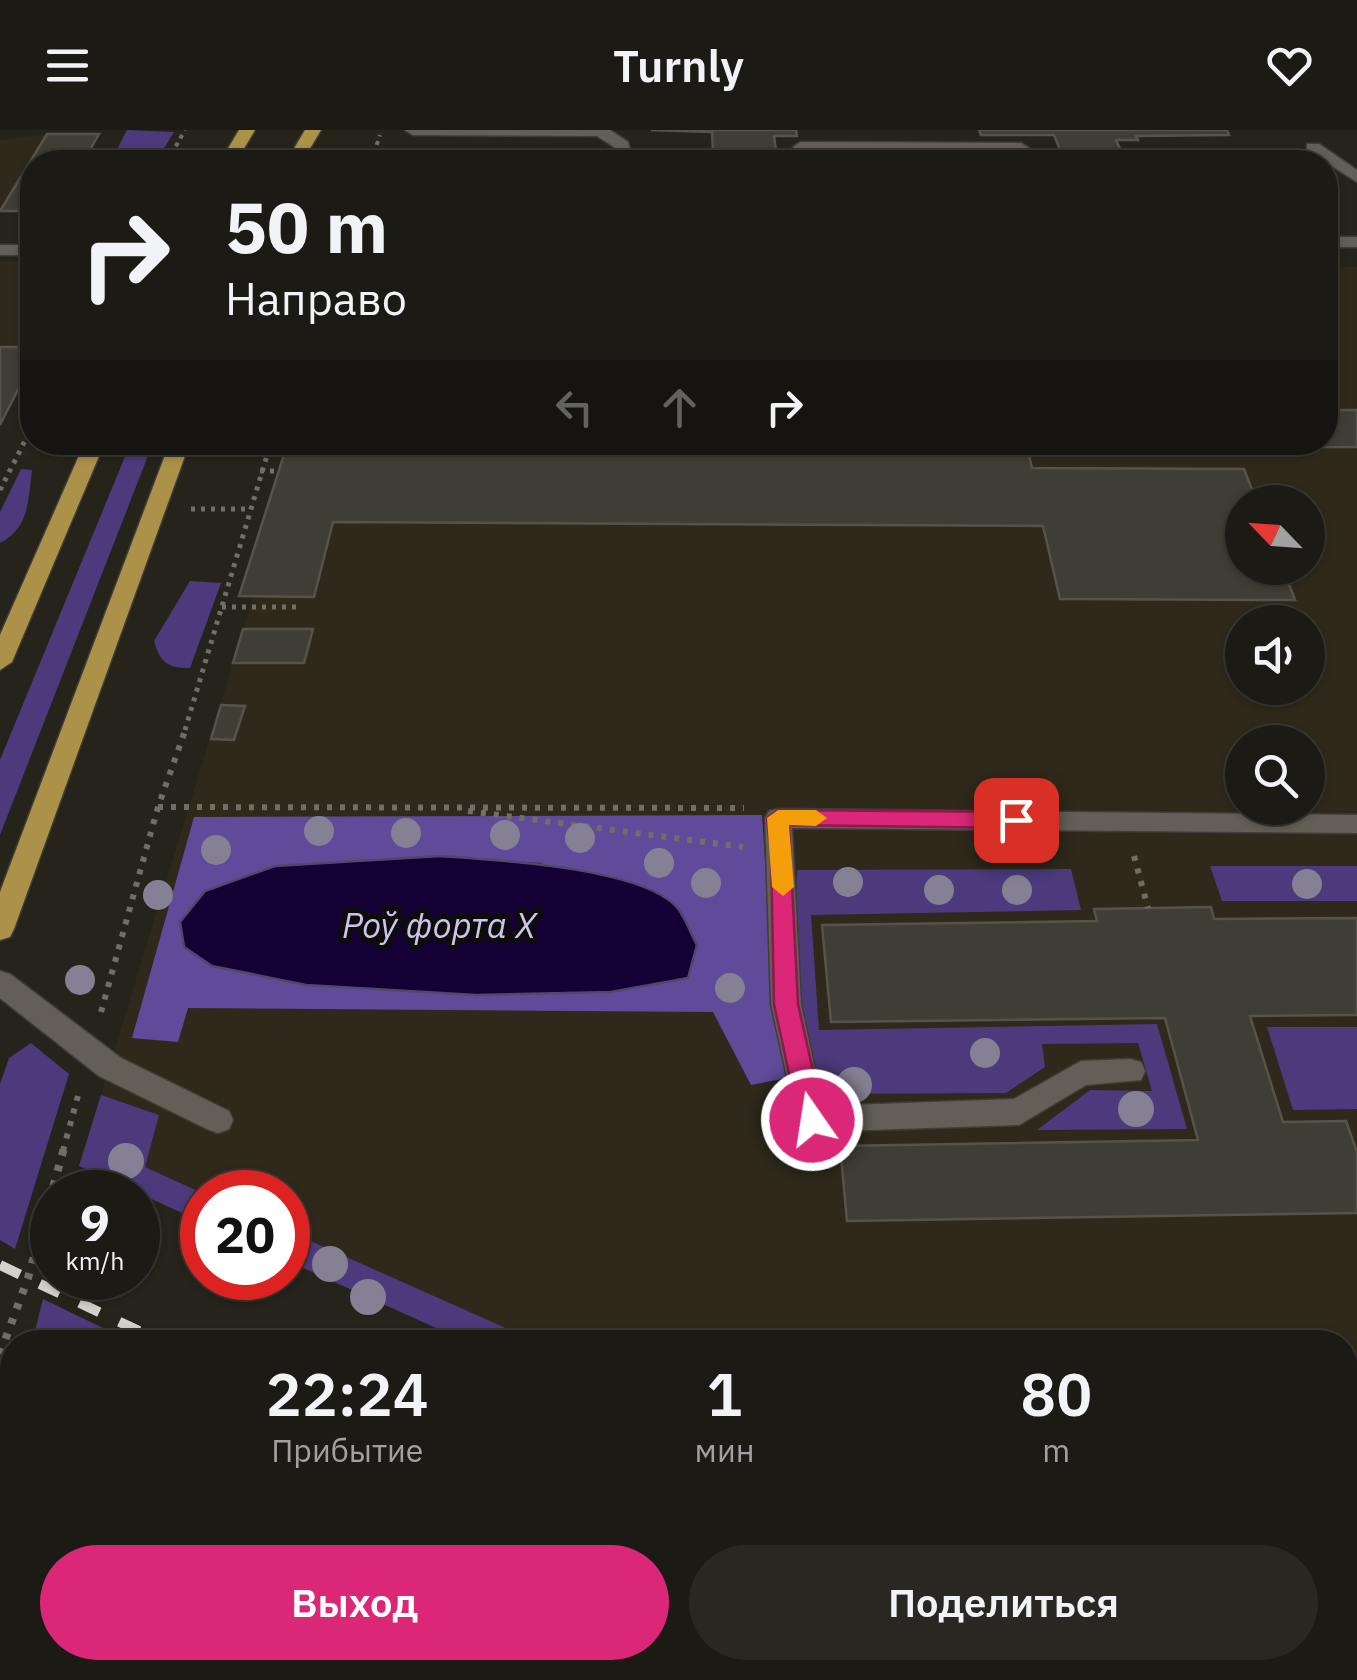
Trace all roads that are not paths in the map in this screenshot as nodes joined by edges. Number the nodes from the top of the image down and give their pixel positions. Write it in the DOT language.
graph roads {
  1 [pos="413,130"];
  2 [pos="870,130"];
  3 [pos="801,146"];
  4 [pos="1312,147"];
  5 [pos="1022,148"];
  6 [pos="623,150"];
  7 [pos="846,150"];
  8 [pos="896,150"];
  9 [pos="988,150"];
  10 [pos="1316,150"];
  11 [pos="88,455"];
  12 [pos="175,455"];
  13 [pos="0,662"];
  14 [pos="1357,824"];
  15 [pos="0,929"];
  16 [pos="0,982"];
  17 [pos="1130,1071"];
  18 [pos="218,1120"];
  1 -- 6 [label="lane"];
  2 -- 8 [label="lane"];
  3 -- 7 [label="lane"];
  4 -- 10 [label="lane"];
  5 -- 9 [label="lane"];
  11 -- 13 [label="main road"];
  12 -- 15 [label="main road"];
  14 -- 17 [label="lane"];
  16 -- 18 [label="lane"];
}
